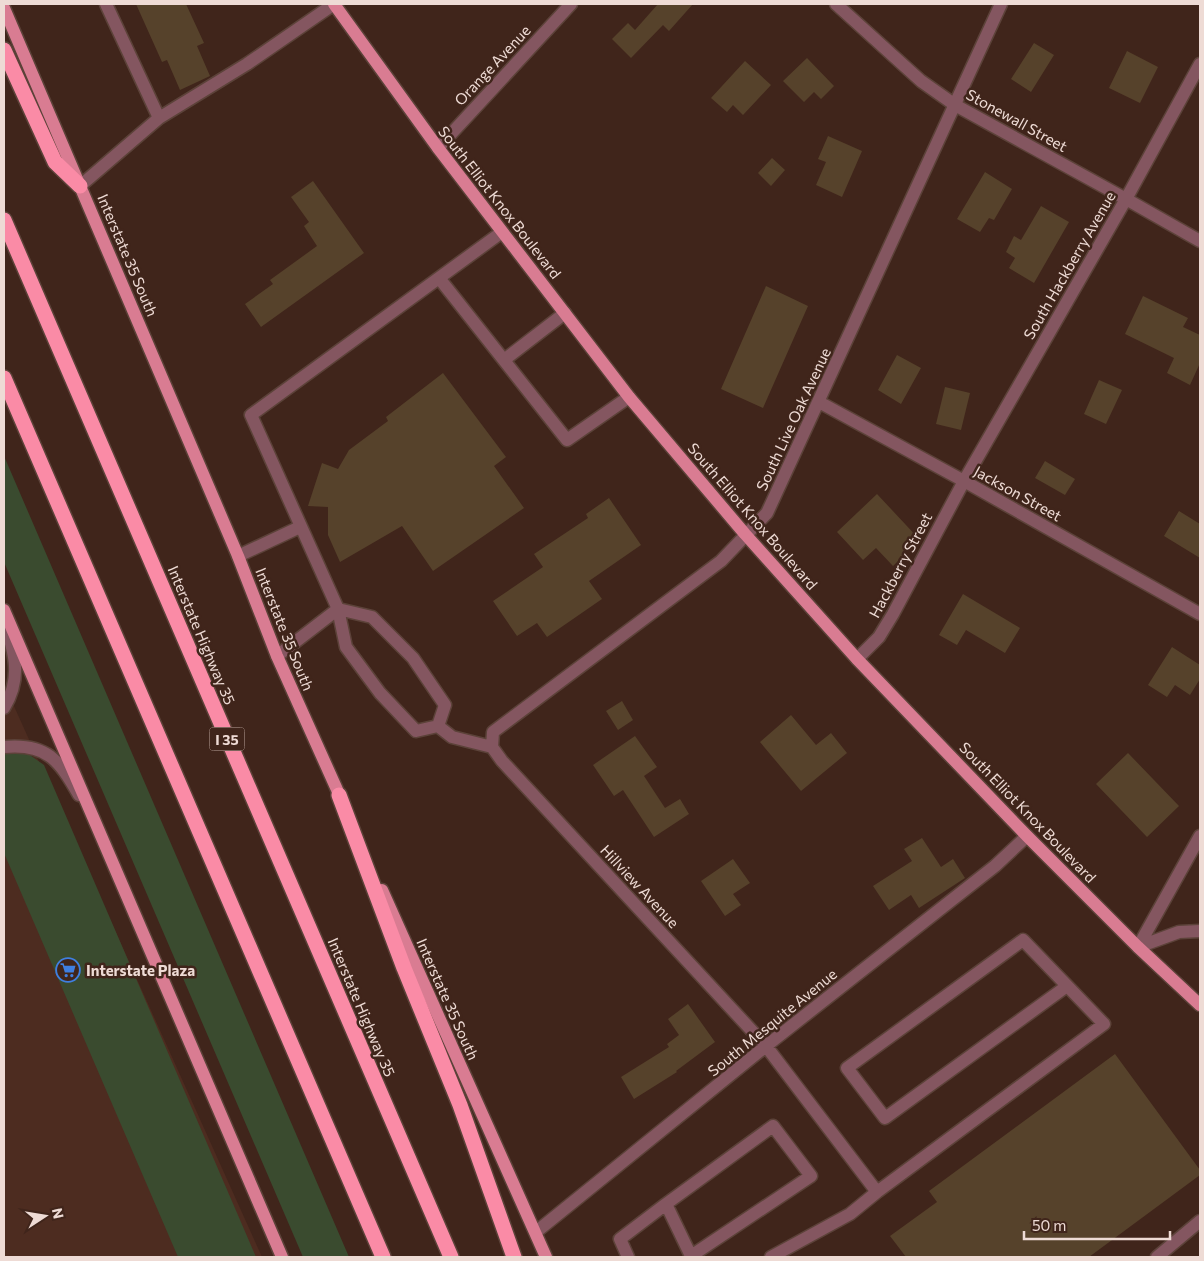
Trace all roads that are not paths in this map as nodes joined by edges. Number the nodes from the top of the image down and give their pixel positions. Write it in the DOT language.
graph roads {
  1 [pos="106,4"];
  2 [pos="334,4"];
  3 [pos="571,4"];
  4 [pos="836,4"];
  5 [pos="1001,4"];
  6 [pos="4,8"];
  7 [pos="4,50"];
  8 [pos="1200,64"];
  9 [pos="955,105"];
  10 [pos="160,118"];
  11 [pos="438,148"];
  12 [pos="80,186"];
  13 [pos="1126,199"];
  14 [pos="4,220"];
  15 [pos="502,232"];
  16 [pos="1200,241"];
  17 [pos="439,278"];
  18 [pos="565,313"];
  19 [pos="504,360"];
  20 [pos="4,378"];
  21 [pos="629,397"];
  22 [pos="819,402"];
  23 [pos="964,481"];
  24 [pos="300,527"];
  25 [pos="745,534"];
  26 [pos="238,556"];
  27 [pos="338,609"];
  28 [pos="4,610"];
  29 [pos="1200,614"];
  30 [pos="4,619"];
  31 [pos="277,656"];
  32 [pos="857,660"];
  33 [pos="4,708"];
  34 [pos="438,726"];
  35 [pos="4,747"];
  36 [pos="492,747"];
  37 [pos="339,795"];
  38 [pos="93,819"];
  39 [pos="1027,836"];
  40 [pos="1200,836"];
  41 [pos="1200,931"];
  42 [pos="1138,947"];
  43 [pos="1067,986"];
  44 [pos="1200,1005"];
  45 [pos="766,1046"];
  46 [pos="877,1192"];
  47 [pos="666,1204"];
  48 [pos="1200,1221"];
  49 [pos="536,1232"];
  50 [pos="282,1257"];
  51 [pos="383,1257"];
  52 [pos="451,1257"];
  53 [pos="514,1257"];
  54 [pos="546,1257"];
  55 [pos="628,1257"];
  56 [pos="691,1257"];
  57 [pos="771,1257"];
  58 [pos="1156,1257"];
  1 -- 10 [label="street"];
  2 -- 10 [label="street"];
  2 -- 11 [label="main road, South Elliot Knox Boulevard"];
  3 -- 11 [label="street, Orange Avenue"];
  4 -- 9 [label="street, Stonewall Street"];
  5 -- 9 [label="street, South Live Oak Avenue"];
  6 -- 12 [label="main road, Interstate 35 South"];
  7 -- 12 [label="highway"];
  8 -- 13 [label="street, South Hackberry Avenue"];
  9 -- 13 [label="street, Stonewall Street"];
  9 -- 22 [label="street, South Live Oak Avenue"];
  10 -- 12 [label="street"];
  11 -- 15 [label="main road, South Elliot Knox Boulevard"];
  12 -- 26 [label="main road, Interstate 35 South"];
  13 -- 16 [label="street, Stonewall Street"];
  13 -- 23 [label="street, South Hackberry Avenue"];
  14 -- 52 [label="highway, Interstate Highway 35 / I 35"];
  15 -- 17 [label="street"];
  15 -- 18 [label="main road, South Elliot Knox Boulevard"];
  17 -- 19 [label="street"];
  17 -- 24 [label="street"];
  18 -- 19 [label="street"];
  18 -- 21 [label="main road, South Elliot Knox Boulevard"];
  19 -- 21 [label="street"];
  20 -- 51 [label="highway"];
  21 -- 25 [label="main road, South Elliot Knox Boulevard"];
  22 -- 23 [label="street, Jackson Street"];
  22 -- 25 [label="street, South Live Oak Avenue"];
  23 -- 29 [label="street, Jackson Street"];
  23 -- 32 [label="street, Hackberry Street"];
  24 -- 26 [label="street"];
  24 -- 27 [label="street"];
  25 -- 32 [label="main road, South Elliot Knox Boulevard"];
  25 -- 36 [label="street, South Live Oak Avenue"];
  26 -- 31 [label="main road, Interstate 35 South"];
  27 -- 31 [label="street"];
  27 -- 34 [label="street"];
  27 -- 34 [label="street"];
  28 -- 38 [label="main road"];
  30 -- 33 [label="street"];
  31 -- 37 [label="main road, Interstate 35 South"];
  32 -- 39 [label="main road, South Elliot Knox Boulevard"];
  34 -- 36 [label="street"];
  35 -- 38 [label="street"];
  36 -- 45 [label="street, Hillview Avenue"];
  37 -- 49 [label="main road, Interstate 35 South"];
  37 -- 53 [label="highway"];
  38 -- 50 [label="main road"];
  39 -- 42 [label="main road, South Elliot Knox Boulevard"];
  39 -- 45 [label="street, South Mesquite Avenue"];
  40 -- 42 [label="street"];
  41 -- 42 [label="street"];
  42 -- 44 [label="main road, South Elliot Knox Boulevard"];
  43 -- 43 [label="street"];
  43 -- 46 [label="street"];
  45 -- 46 [label="street, Hillview Avenue"];
  45 -- 49 [label="street, South Mesquite Avenue"];
  46 -- 57 [label="street"];
  47 -- 55 [label="street"];
  47 -- 56 [label="street"];
  47 -- 56 [label="street"];
  48 -- 58 [label="street"];
  49 -- 54 [label="main road, Interstate 35 South"];
}
